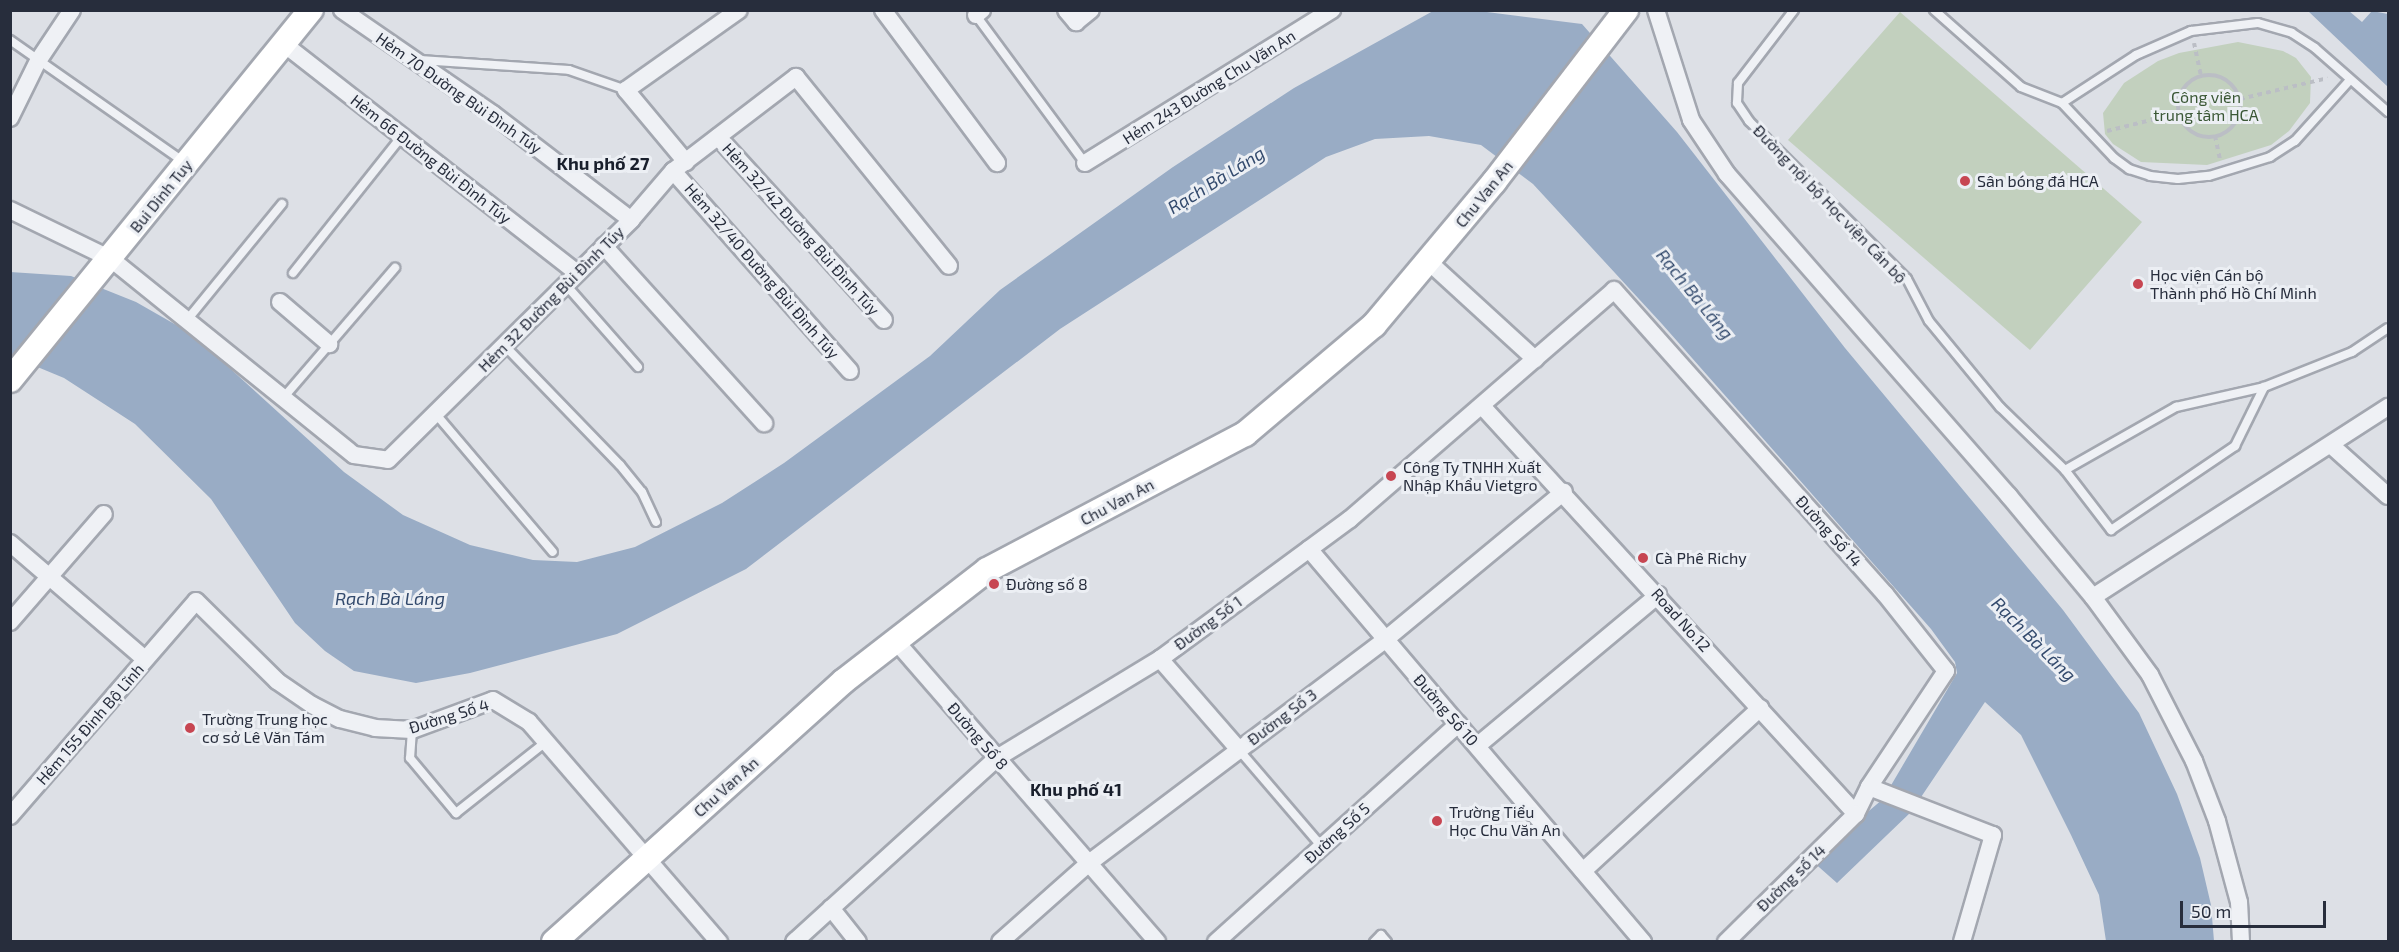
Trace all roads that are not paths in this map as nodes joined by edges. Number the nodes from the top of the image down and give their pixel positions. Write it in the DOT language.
graph roads {
  1 [pos="72,10"];
  2 [pos="311,10"];
  3 [pos="342,10"];
  4 [pos="739,10"];
  5 [pos="883,10"];
  6 [pos="1066,10"];
  7 [pos="1091,10"];
  8 [pos="1332,10"];
  9 [pos="1656,10"];
  10 [pos="1794,10"];
  11 [pos="1934,10"];
  12 [pos="977,12"];
  13 [pos="1624,12"];
  14 [pos="10,40"];
  15 [pos="284,44"];
  16 [pos="414,60"];
  17 [pos="38,61"];
  18 [pos="2347,77"];
  19 [pos="626,90"];
  20 [pos="2062,103"];
  21 [pos="2388,112"];
  22 [pos="10,118"];
  23 [pos="402,137"];
  24 [pos="718,137"];
  25 [pos="997,163"];
  26 [pos="1085,163"];
  27 [pos="187,164"];
  28 [pos="680,166"];
  29 [pos="282,204"];
  30 [pos="10,210"];
  31 [pos="631,220"];
  32 [pos="604,246"];
  33 [pos="111,259"];
  34 [pos="1429,262"];
  35 [pos="949,266"];
  36 [pos="395,268"];
  37 [pos="293,273"];
  38 [pos="572,279"];
  39 [pos="1614,290"];
  40 [pos="280,302"];
  41 [pos="187,320"];
  42 [pos="884,320"];
  43 [pos="2388,328"];
  44 [pos="329,344"];
  45 [pos="504,345"];
  46 [pos="1535,359"];
  47 [pos="638,367"];
  48 [pos="850,371"];
  49 [pos="10,380"];
  50 [pos="2264,387"];
  51 [pos="283,398"];
  52 [pos="1482,406"];
  53 [pos="2388,407"];
  54 [pos="435,413"];
  55 [pos="764,423"];
  56 [pos="2332,446"];
  57 [pos="2065,470"];
  58 [pos="1564,492"];
  59 [pos="2388,496"];
  60 [pos="104,514"];
  61 [pos="656,522"];
  62 [pos="10,543"];
  63 [pos="1309,549"];
  64 [pos="553,552"];
  65 [pos="50,577"];
  66 [pos="1658,595"];
  67 [pos="2093,597"];
  68 [pos="10,622"];
  69 [pos="894,639"];
  70 [pos="1386,639"];
  71 [pos="145,659"];
  72 [pos="1160,659"];
  73 [pos="1760,708"];
  74 [pos="1458,723"];
  75 [pos="412,730"];
  76 [pos="546,742"];
  77 [pos="1477,746"];
  78 [pos="1239,750"];
  79 [pos="997,758"];
  80 [pos="1869,787"];
  81 [pos="1856,814"];
  82 [pos="10,816"];
  83 [pos="1322,847"];
  84 [pos="644,860"];
  85 [pos="1089,863"];
  86 [pos="1583,871"];
  87 [pos="831,908"];
  88 [pos="554,942"];
  89 [pos="718,942"];
  90 [pos="794,942"];
  91 [pos="858,942"];
  92 [pos="1000,942"];
  93 [pos="1156,942"];
  94 [pos="1216,942"];
  95 [pos="1374,942"];
  96 [pos="1387,942"];
  97 [pos="1643,942"];
  98 [pos="1726,942"];
  99 [pos="1962,942"];
  100 [pos="2241,942"];
  1 -- 17 [label="street"];
  2 -- 15 [label="street, Bui Dinh Tuy"];
  3 -- 16 [label="street, Hẻm 70 Đường Bùi Đình Túy"];
  4 -- 19 [label="street"];
  5 -- 25 [label="street"];
  6 -- 7 [label="street"];
  8 -- 26 [label="street, Hẻm 243 Đường Chu Văn An"];
  9 -- 67 [label="street"];
  10 -- 57 [label="lane, Đường nội bộ Học viện Cán bộ"];
  11 -- 20 [label="lane"];
  12 -- 26 [label="lane"];
  13 -- 34 [label="street, Chu Van An"];
  14 -- 17 [label="lane"];
  15 -- 23 [label="street, Hẻm 66 Đường Bùi Đình Túy"];
  15 -- 27 [label="street, Bui Dinh Tuy"];
  16 -- 19 [label="lane"];
  16 -- 31 [label="street, Hẻm 70 Đường Bùi Đình Túy"];
  17 -- 22 [label="street"];
  17 -- 27 [label="lane"];
  18 -- 20 [label="lane"];
  18 -- 20 [label="lane"];
  18 -- 21 [label="lane"];
  19 -- 28 [label="street, Hẻm 32/40 Đường Bùi Đình Túy"];
  23 -- 37 [label="lane"];
  23 -- 38 [label="street, Hẻm 66 Đường Bùi Đình Túy"];
  24 -- 28 [label="street, Hẻm 32 Đường Bùi Đình Túy"];
  24 -- 35 [label="street, Hẻm 32 Đường Bùi Đình Túy"];
  24 -- 42 [label="street, Hẻm 32/42 Đường Bùi Đình Túy"];
  27 -- 33 [label="street, Bui Dinh Tuy"];
  28 -- 31 [label="street, Hẻm 32 Đường Bùi Đình Túy"];
  28 -- 48 [label="street, Hẻm 32/40 Đường Bùi Đình Túy"];
  29 -- 41 [label="lane"];
  30 -- 33 [label="street, Hẻm 32 Đường Bùi Đình Túy"];
  31 -- 32 [label="street, Hẻm 32 Đường Bùi Đình Túy"];
  32 -- 38 [label="street, Hẻm 32 Đường Bùi Đình Túy"];
  32 -- 55 [label="street"];
  33 -- 41 [label="street, Hẻm 32 Đường Bùi Đình Túy"];
  33 -- 49 [label="street, Bui Dinh Tuy"];
  34 -- 46 [label="street"];
  34 -- 69 [label="street, Chu Van An"];
  36 -- 44 [label="lane"];
  38 -- 45 [label="street, Hẻm 32 Đường Bùi Đình Túy"];
  38 -- 47 [label="lane"];
  39 -- 46 [label="street, Đường Số 1"];
  39 -- 80 [label="street, Đường Số 14"];
  40 -- 44 [label="street"];
  41 -- 51 [label="street, Hẻm 32 Đường Bùi Đình Túy"];
  43 -- 50 [label="lane"];
  44 -- 51 [label="lane"];
  45 -- 54 [label="street, Hẻm 32 Đường Bùi Đình Túy"];
  45 -- 61 [label="lane"];
  46 -- 52 [label="street, Đường Số 1"];
  50 -- 57 [label="lane"];
  50 -- 57 [label="lane, Đường nội bộ Học viện Cán bộ"];
  51 -- 54 [label="street, Hẻm 32 Đường Bùi Đình Túy"];
  52 -- 58 [label="street, Road No.12"];
  52 -- 63 [label="street, Đường Số 1"];
  53 -- 56 [label="street"];
  54 -- 64 [label="lane"];
  56 -- 59 [label="street"];
  56 -- 67 [label="street"];
  58 -- 66 [label="street, Road No.12"];
  58 -- 70 [label="street, Đường Số 3"];
  60 -- 65 [label="street"];
  62 -- 65 [label="street"];
  63 -- 70 [label="street, Đường Số 10"];
  63 -- 72 [label="street, Đường Số 1"];
  65 -- 68 [label="street"];
  65 -- 71 [label="street"];
  66 -- 73 [label="street, Road No.12"];
  66 -- 77 [label="street"];
  67 -- 100 [label="street"];
  69 -- 79 [label="street, Đường Số 8"];
  69 -- 84 [label="street, Chu Van An"];
  70 -- 74 [label="street, Đường Số 10"];
  70 -- 78 [label="street, Đường Số 3"];
  71 -- 75 [label="street, Đường Số 4"];
  71 -- 82 [label="street, Hẻm 155 Đinh Bộ Lĩnh"];
  72 -- 78 [label="street"];
  72 -- 79 [label="street, Đường Số 1"];
  73 -- 81 [label="street, Road No.12"];
  73 -- 86 [label="street"];
  74 -- 77 [label="street, Đường Số 10"];
  74 -- 83 [label="street, Đường Số 5"];
  75 -- 76 [label="street, Đường Số 4"];
  75 -- 76 [label="lane"];
  76 -- 84 [label="street, Đường Số 4"];
  77 -- 86 [label="street, Đường Số 10"];
  78 -- 83 [label="lane"];
  78 -- 85 [label="street, Đường Số 3"];
  79 -- 85 [label="street, Đường Số 8"];
  79 -- 87 [label="street, Đường Số 1"];
  80 -- 81 [label="street"];
  80 -- 99 [label="street"];
  81 -- 98 [label="street, Đường số 14"];
  83 -- 94 [label="street, Đường Số 5"];
  84 -- 88 [label="street, Chu Van An"];
  84 -- 89 [label="street, Đường Số 4"];
  85 -- 92 [label="street, Đường Số 3"];
  85 -- 93 [label="street, Đường Số 8"];
  86 -- 97 [label="street, Đường Số 10"];
  87 -- 90 [label="street, Đường Số 1"];
  87 -- 91 [label="street"];
  95 -- 96 [label="lane"];
}
